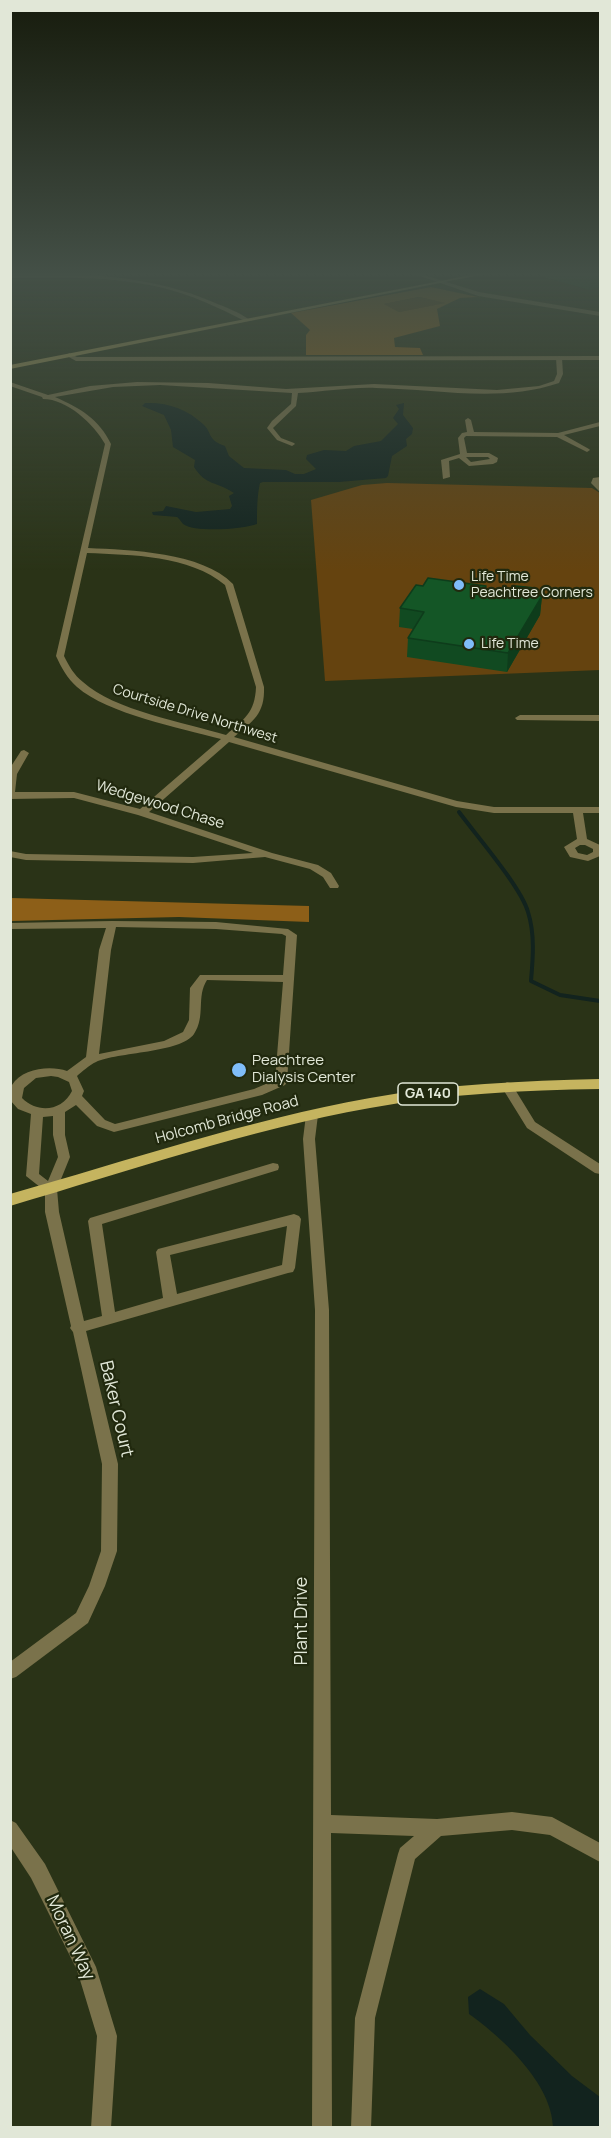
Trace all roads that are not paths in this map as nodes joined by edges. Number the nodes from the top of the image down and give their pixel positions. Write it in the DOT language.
graph roads {
  1 [pos="560,372"];
  2 [pos="10,384"];
  3 [pos="295,391"];
  4 [pos="45,398"];
  5 [pos="468,420"];
  6 [pos="600,424"];
  7 [pos="471,433"];
  8 [pos="558,435"];
  9 [pos="292,444"];
  10 [pos="587,450"];
  11 [pos="446,477"];
  12 [pos="600,478"];
  13 [pos="600,490"];
  14 [pos="84,550"];
  15 [pos="520,718"];
  16 [pos="600,718"];
  17 [pos="227,739"];
  18 [pos="24,753"];
  19 [pos="11,796"];
  20 [pos="578,810"];
  21 [pos="600,810"];
  22 [pos="142,813"];
  23 [pos="582,842"];
  24 [pos="10,854"];
  25 [pos="268,855"];
  26 [pos="334,886"];
  27 [pos="112,924"];
  28 [pos="10,926"];
  29 [pos="289,979"];
  30 [pos="92,1059"];
  31 [pos="69,1076"];
  32 [pos="600,1084"];
  33 [pos="14,1086"];
  34 [pos="507,1086"];
  35 [pos="76,1097"];
  36 [pos="58,1111"];
  37 [pos="37,1113"];
  38 [pos="312,1115"];
  39 [pos="273,1167"];
  40 [pos="600,1170"];
  41 [pos="51,1189"];
  42 [pos="10,1200"];
  43 [pos="171,1302"];
  44 [pos="109,1320"];
  45 [pos="77,1328"];
  46 [pos="10,1672"];
  47 [pos="322,1824"];
  48 [pos="437,1828"];
  49 [pos="10,1829"];
  50 [pos="600,1853"];
  51 [pos="102,2127"];
  52 [pos="322,2127"];
  53 [pos="361,2127"];
  1 -- 3 [label="street"];
  2 -- 4 [label="street, Courtside Drive Northwest"];
  3 -- 4 [label="street"];
  3 -- 9 [label="street"];
  4 -- 14 [label="street, Courtside Drive Northwest"];
  5 -- 7 [label="street"];
  6 -- 8 [label="street"];
  7 -- 8 [label="street"];
  7 -- 11 [label="street"];
  8 -- 10 [label="street"];
  12 -- 13 [label="street"];
  14 -- 17 [label="street, Courtside Drive Northwest"];
  14 -- 17 [label="street"];
  15 -- 16 [label="street"];
  17 -- 20 [label="street, Courtside Drive Northwest"];
  17 -- 22 [label="street"];
  18 -- 19 [label="street, Wedgewood Chase"];
  19 -- 22 [label="street, Wedgewood Chase"];
  20 -- 21 [label="street, Courtside Drive Northwest"];
  20 -- 23 [label="street"];
  22 -- 25 [label="street, Wedgewood Chase"];
  24 -- 25 [label="street"];
  25 -- 26 [label="street, Wedgewood Chase"];
  27 -- 28 [label="street"];
  27 -- 29 [label="street"];
  27 -- 30 [label="street"];
  29 -- 30 [label="street"];
  29 -- 35 [label="street"];
  30 -- 31 [label="street"];
  31 -- 33 [label="street"];
  31 -- 35 [label="street"];
  32 -- 34 [label="main road, Holcomb Bridge Road / GA 140"];
  33 -- 37 [label="street"];
  34 -- 38 [label="main road, Holcomb Bridge Road / GA 140"];
  34 -- 40 [label="street"];
  35 -- 36 [label="street"];
  36 -- 37 [label="street"];
  36 -- 41 [label="street"];
  37 -- 41 [label="street"];
  38 -- 41 [label="main road, Holcomb Bridge Road / GA 140"];
  38 -- 47 [label="street, Plant Drive"];
  39 -- 44 [label="street"];
  41 -- 42 [label="main road, Holcomb Bridge Road / GA 140"];
  41 -- 45 [label="street, Baker Court"];
  43 -- 43 [label="street"];
  43 -- 44 [label="street"];
  44 -- 45 [label="street"];
  45 -- 46 [label="street, Baker Court"];
  47 -- 48 [label="street"];
  47 -- 52 [label="street, Plant Drive"];
  48 -- 50 [label="street"];
  48 -- 53 [label="street"];
  49 -- 51 [label="street, Moran Way"];
}
